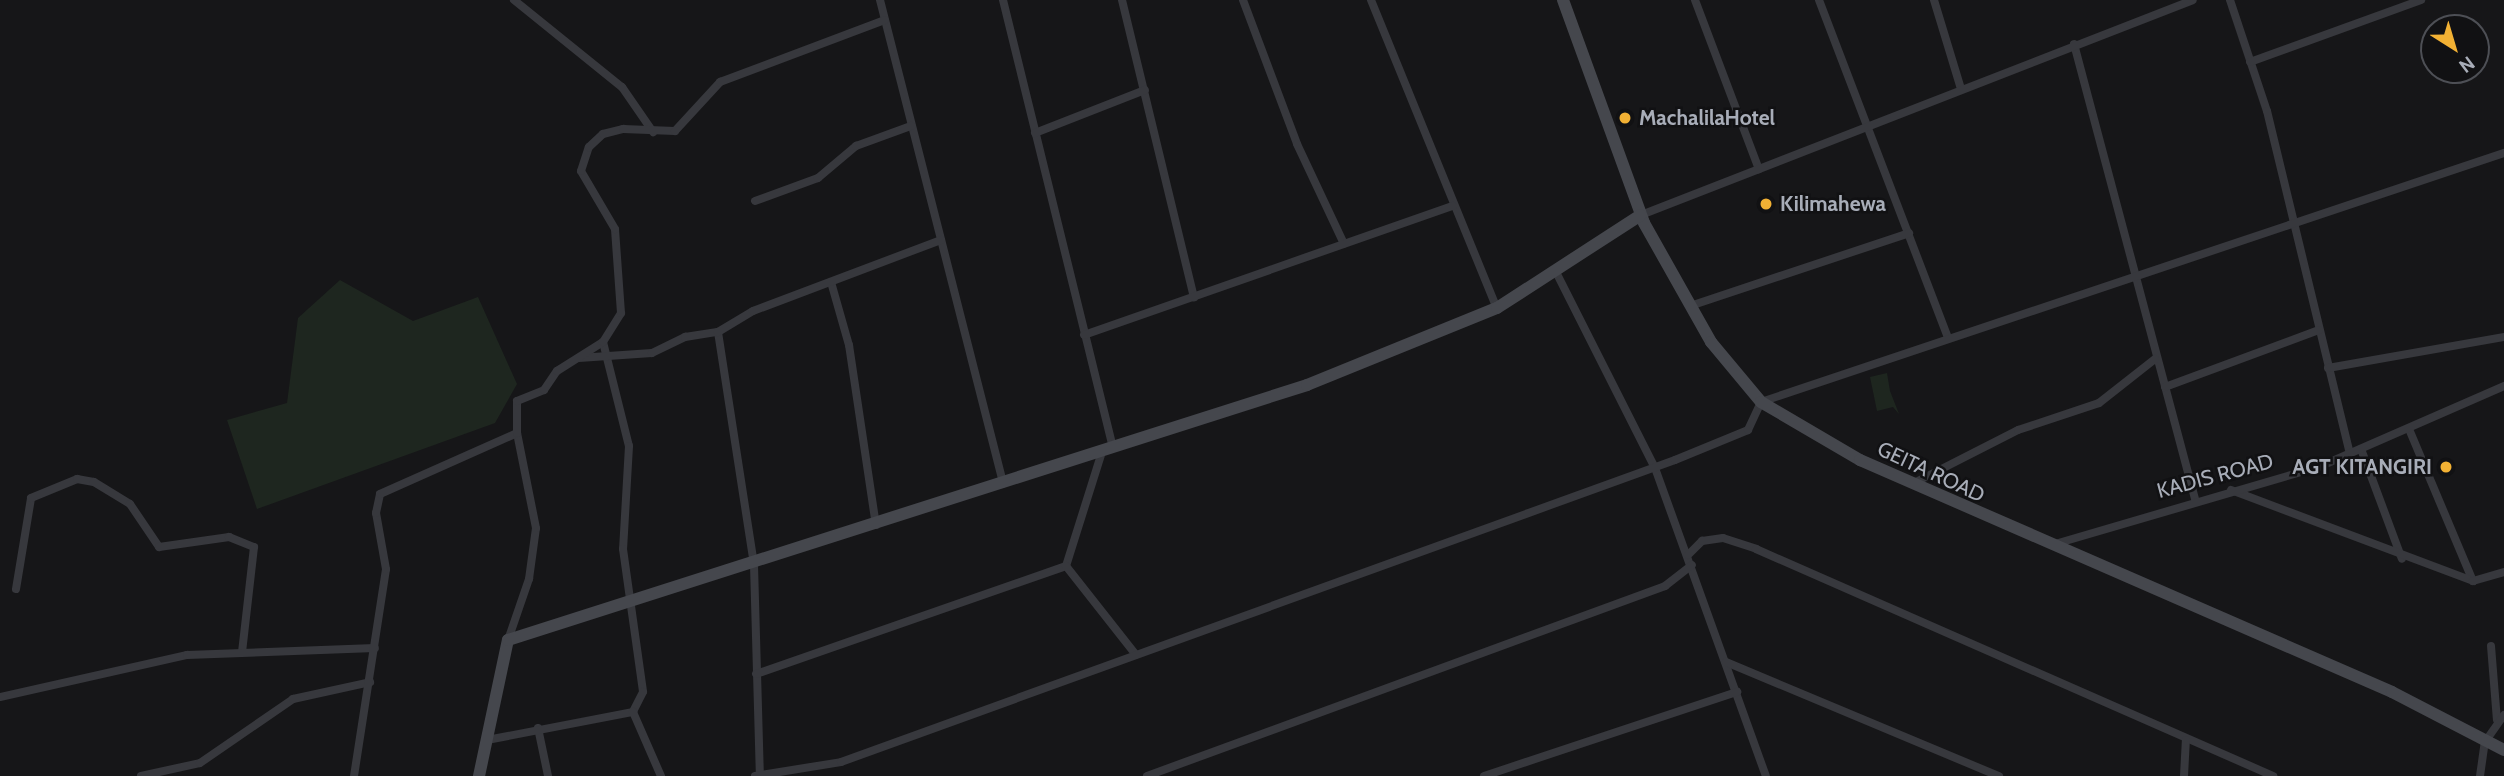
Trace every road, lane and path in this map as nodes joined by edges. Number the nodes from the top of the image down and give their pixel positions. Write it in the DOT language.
graph roads {
  1 [pos="514,0"];
  2 [pos="880,0"];
  3 [pos="1003,0"];
  4 [pos="1122,0"];
  5 [pos="1243,0"];
  6 [pos="1371,0"];
  7 [pos="1563,0"];
  8 [pos="1695,0"];
  9 [pos="1819,0"];
  10 [pos="1934,0"];
  11 [pos="2193,0"];
  12 [pos="2230,0"];
  13 [pos="2421,0"];
  14 [pos="885,20"];
  15 [pos="2074,44"];
  16 [pos="2250,62"];
  17 [pos="1961,89"];
  18 [pos="1145,90"];
  19 [pos="911,126"];
  20 [pos="1865,127"];
  21 [pos="653,132"];
  22 [pos="1035,133"];
  23 [pos="2504,153"];
  24 [pos="1759,169"];
  25 [pos="755,201"];
  26 [pos="1452,206"];
  27 [pos="1641,215"];
  28 [pos="2290,224"];
  29 [pos="1909,233"];
  30 [pos="941,240"];
  31 [pos="1344,244"];
  32 [pos="1556,272"];
  33 [pos="831,282"];
  34 [pos="2133,282"];
  35 [pos="1194,297"];
  36 [pos="1690,306"];
  37 [pos="1497,308"];
  38 [pos="2319,331"];
  39 [pos="718,332"];
  40 [pos="1084,335"];
  41 [pos="2504,337"];
  42 [pos="1948,338"];
  43 [pos="603,342"];
  44 [pos="604,358"];
  45 [pos="576,359"];
  46 [pos="2155,359"];
  47 [pos="2328,368"];
  48 [pos="2504,386"];
  49 [pos="2165,387"];
  50 [pos="1761,402"];
  51 [pos="2409,429"];
  52 [pos="517,433"];
  53 [pos="2361,449"];
  54 [pos="1107,450"];
  55 [pos="2350,453"];
  56 [pos="1655,467"];
  57 [pos="1003,484"];
  58 [pos="1912,484"];
  59 [pos="2231,490"];
  60 [pos="2195,499"];
  61 [pos="876,525"];
  62 [pos="2049,547"];
  63 [pos="1688,555"];
  64 [pos="2402,559"];
  65 [pos="754,565"];
  66 [pos="1692,565"];
  67 [pos="1066,566"];
  68 [pos="2504,572"];
  69 [pos="2473,581"];
  70 [pos="16,589"];
  71 [pos="627,604"];
  72 [pos="508,640"];
  73 [pos="2491,646"];
  74 [pos="375,648"];
  75 [pos="242,652"];
  76 [pos="1136,655"];
  77 [pos="1726,662"];
  78 [pos="756,674"];
  79 [pos="370,682"];
  80 [pos="1737,692"];
  81 [pos="0,697"];
  82 [pos="633,712"];
  83 [pos="2501,718"];
  84 [pos="538,728"];
  85 [pos="487,740"];
  86 [pos="2186,740"];
  87 [pos="2485,742"];
  88 [pos="2504,750"];
  89 [pos="141,776"];
  90 [pos="354,776"];
  91 [pos="479,776"];
  92 [pos="548,776"];
  93 [pos="661,776"];
  94 [pos="759,776"];
  95 [pos="1147,776"];
  96 [pos="1485,776"];
  97 [pos="1766,776"];
  98 [pos="1999,776"];
  99 [pos="2184,776"];
  100 [pos="2273,776"];
  101 [pos="2480,776"];
  1 -- 21 [label="street"];
  2 -- 14 [label="street"];
  3 -- 22 [label="street"];
  4 -- 18 [label="street"];
  5 -- 31 [label="street"];
  6 -- 26 [label="street"];
  7 -- 27 [label="street, GEITA ROAD"];
  8 -- 24 [label="street"];
  9 -- 20 [label="street"];
  10 -- 17 [label="street"];
  11 -- 15 [label="street"];
  12 -- 16 [label="street"];
  13 -- 16 [label="street"];
  14 -- 19 [label="street"];
  14 -- 21 [label="street"];
  15 -- 17 [label="street"];
  15 -- 34 [label="street"];
  16 -- 28 [label="street"];
  17 -- 20 [label="street"];
  18 -- 22 [label="street"];
  18 -- 35 [label="street"];
  19 -- 25 [label="street"];
  19 -- 30 [label="street"];
  20 -- 24 [label="street"];
  20 -- 29 [label="street"];
  21 -- 43 [label="street"];
  22 -- 40 [label="street"];
  23 -- 28 [label="street"];
  24 -- 27 [label="street"];
  26 -- 31 [label="street"];
  26 -- 37 [label="street"];
  27 -- 32 [label="street"];
  27 -- 36 [label="street, GEITA ROAD"];
  28 -- 34 [label="street"];
  28 -- 38 [label="street"];
  29 -- 36 [label="street"];
  29 -- 42 [label="street"];
  30 -- 33 [label="street"];
  30 -- 57 [label="street"];
  31 -- 35 [label="street"];
  32 -- 37 [label="street"];
  32 -- 56 [label="street"];
  33 -- 39 [label="street"];
  33 -- 61 [label="street"];
  34 -- 42 [label="street"];
  34 -- 46 [label="street"];
  35 -- 40 [label="street"];
  36 -- 50 [label="street, GEITA ROAD"];
  37 -- 54 [label="street"];
  38 -- 47 [label="street"];
  38 -- 49 [label="street"];
  39 -- 44 [label="street"];
  39 -- 65 [label="street"];
  40 -- 54 [label="street"];
  41 -- 47 [label="street"];
  42 -- 50 [label="street"];
  43 -- 44 [label="street"];
  43 -- 45 [label="street"];
  44 -- 45 [label="street"];
  44 -- 71 [label="street"];
  45 -- 52 [label="street"];
  46 -- 49 [label="street"];
  46 -- 58 [label="street"];
  47 -- 55 [label="street"];
  48 -- 51 [label="street, KADIS ROAD"];
  49 -- 60 [label="street"];
  50 -- 56 [label="street"];
  50 -- 58 [label="street, GEITA ROAD"];
  51 -- 53 [label="street, KADIS ROAD"];
  51 -- 69 [label="street"];
  52 -- 72 [label="street"];
  52 -- 74 [label="street"];
  53 -- 55 [label="street, KADIS ROAD"];
  53 -- 64 [label="street"];
  54 -- 57 [label="street"];
  54 -- 67 [label="street"];
  55 -- 59 [label="street, KADIS ROAD"];
  56 -- 63 [label="street"];
  56 -- 76 [label="street"];
  57 -- 61 [label="street"];
  58 -- 62 [label="street, GEITA ROAD"];
  59 -- 60 [label="street, KADIS ROAD"];
  59 -- 64 [label="street"];
  60 -- 62 [label="street, KADIS ROAD"];
  61 -- 65 [label="street"];
  62 -- 87 [label="street, GEITA ROAD"];
  63 -- 66 [label="street"];
  63 -- 86 [label="street"];
  64 -- 69 [label="street"];
  65 -- 71 [label="street"];
  65 -- 78 [label="street"];
  66 -- 77 [label="street"];
  66 -- 95 [label="street"];
  67 -- 76 [label="street"];
  67 -- 78 [label="street"];
  68 -- 69 [label="street"];
  70 -- 75 [label="street"];
  71 -- 72 [label="street"];
  71 -- 82 [label="street"];
  72 -- 85 [label="street"];
  73 -- 83 [label="street"];
  74 -- 75 [label="street"];
  74 -- 79 [label="street"];
  75 -- 81 [label="street"];
  76 -- 94 [label="street"];
  77 -- 80 [label="street"];
  77 -- 98 [label="street"];
  78 -- 94 [label="street"];
  79 -- 89 [label="street"];
  79 -- 90 [label="street"];
  80 -- 96 [label="street"];
  80 -- 97 [label="street"];
  82 -- 84 [label="street"];
  82 -- 93 [label="street"];
  83 -- 87 [label="street"];
  84 -- 85 [label="street"];
  84 -- 92 [label="street"];
  85 -- 91 [label="street"];
  86 -- 99 [label="street"];
  86 -- 100 [label="street"];
  87 -- 88 [label="street, GEITA ROAD"];
  87 -- 101 [label="street"];
}
